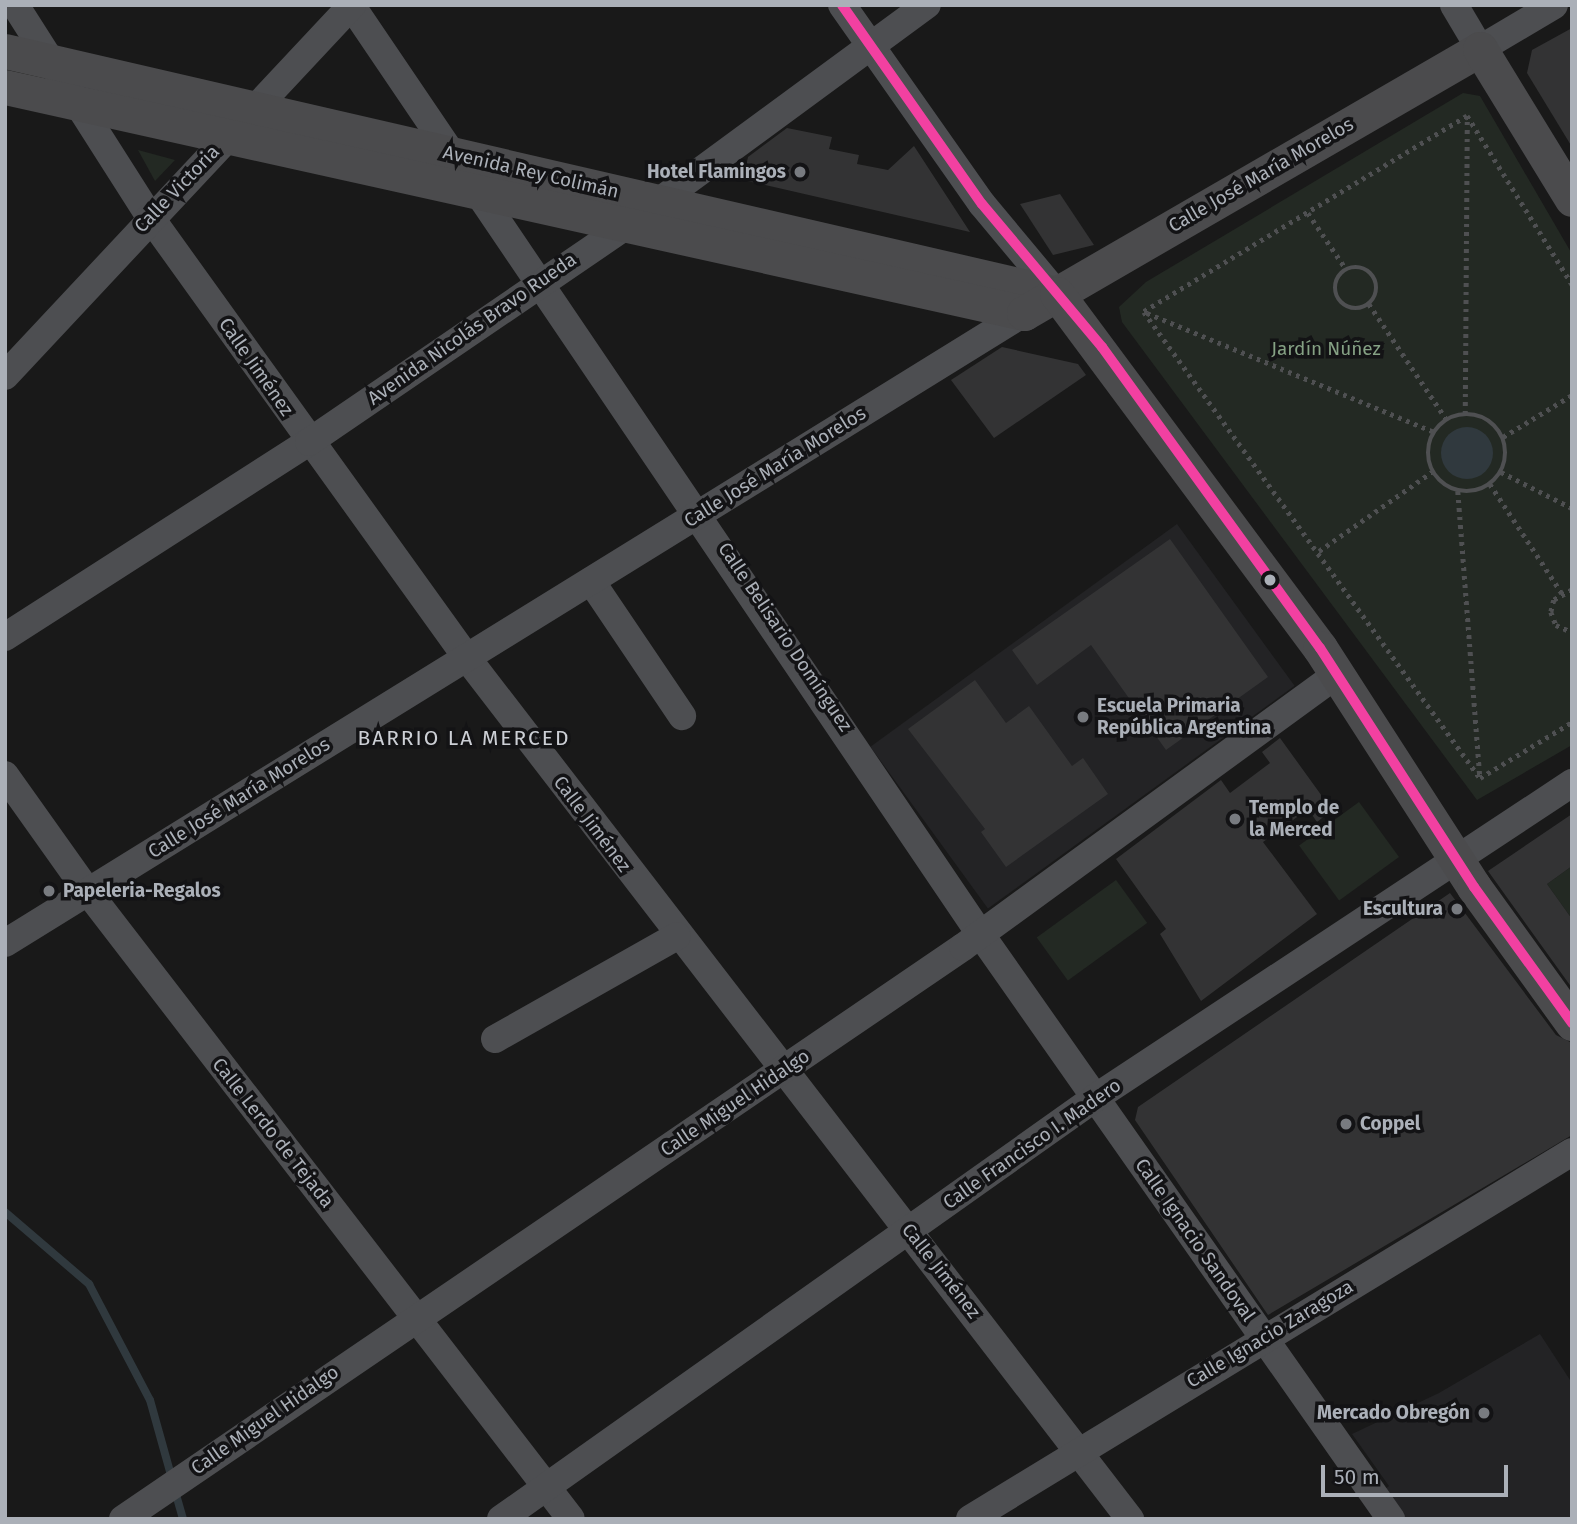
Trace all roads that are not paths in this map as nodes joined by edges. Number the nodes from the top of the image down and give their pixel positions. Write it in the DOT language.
graph roads {
  1 [pos="15,5"];
  2 [pos="351,5"];
  3 [pos="842,5"];
  4 [pos="927,5"];
  5 [pos="1454,5"];
  6 [pos="1554,5"];
  7 [pos="872,44"];
  8 [pos="1480,49"];
  9 [pos="5,51"];
  10 [pos="48,61"];
  11 [pos="5,87"];
  12 [pos="79,103"];
  13 [pos="254,108"];
  14 [pos="228,136"];
  15 [pos="450,153"];
  16 [pos="478,192"];
  17 [pos="1572,199"];
  18 [pos="659,202"];
  19 [pos="150,218"];
  20 [pos="627,225"];
  21 [pos="539,280"];
  22 [pos="1057,294"];
  23 [pos="1024,313"];
  24 [pos="5,376"];
  25 [pos="309,442"];
  26 [pos="701,513"];
  27 [pos="591,581"];
  28 [pos="5,637"];
  29 [pos="467,658"];
  30 [pos="1338,674"];
  31 [pos="682,716"];
  32 [pos="5,775"];
  33 [pos="1572,783"];
  34 [pos="1459,856"];
  35 [pos="88,892"];
  36 [pos="981,935"];
  37 [pos="677,936"];
  38 [pos="5,943"];
  39 [pos="1572,1023"];
  40 [pos="495,1040"];
  41 [pos="781,1073"];
  42 [pos="1095,1098"];
  43 [pos="1572,1152"];
  44 [pos="909,1230"];
  45 [pos="414,1316"];
  46 [pos="1264,1338"];
  47 [pos="1080,1448"];
  48 [pos="546,1488"];
  49 [pos="133,1511"];
  50 [pos="501,1519"];
  51 [pos="571,1519"];
  52 [pos="970,1519"];
  53 [pos="1130,1519"];
  54 [pos="1391,1519"];
  1 -- 10 [label="street, Calle Jiménez"];
  2 -- 13 [label="street, Calle Victoria"];
  2 -- 15 [label="street, Calle Belisario Domínguez"];
  3 -- 7 [label="street"];
  4 -- 7 [label="street, Avenida Nicolás Bravo Rueda"];
  5 -- 8 [label="street"];
  6 -- 8 [label="street, Calle José María Morelos"];
  7 -- 18 [label="street, Avenida Nicolás Bravo Rueda"];
  7 -- 22 [label="street"];
  8 -- 17 [label="main road"];
  8 -- 22 [label="main road, Calle José María Morelos"];
  9 -- 10 [label="main road, Avenida Rey Colimán"];
  10 -- 12 [label="street, Calle Jiménez"];
  10 -- 13 [label="main road, Avenida Rey Colimán"];
  11 -- 12 [label="main road, Avenida Rey Colimán"];
  12 -- 14 [label="main road, Avenida Rey Colimán"];
  12 -- 19 [label="street, Calle Jiménez"];
  13 -- 14 [label="street, Calle Victoria"];
  13 -- 15 [label="main road, Avenida Rey Colimán"];
  14 -- 16 [label="main road, Avenida Rey Colimán"];
  14 -- 19 [label="street, Calle Victoria"];
  15 -- 16 [label="street, Calle Belisario Domínguez"];
  15 -- 18 [label="main road, Avenida Rey Colimán"];
  16 -- 20 [label="main road, Avenida Rey Colimán"];
  16 -- 21 [label="street, Calle Belisario Domínguez"];
  18 -- 20 [label="street, Avenida Nicolás Bravo Rueda"];
  18 -- 22 [label="main road, Avenida Rey Colimán"];
  19 -- 24 [label="street, Calle Victoria"];
  19 -- 25 [label="street, Calle Jiménez"];
  20 -- 21 [label="street, Avenida Nicolás Bravo Rueda"];
  20 -- 23 [label="main road, Avenida Rey Colimán"];
  21 -- 25 [label="street, Avenida Nicolás Bravo Rueda"];
  21 -- 26 [label="street, Calle Belisario Domínguez"];
  22 -- 23 [label="main road, Calle José María Morelos"];
  22 -- 30 [label="main road"];
  23 -- 26 [label="street, Calle José María Morelos"];
  25 -- 28 [label="street, Avenida Nicolás Bravo Rueda"];
  25 -- 29 [label="street, Calle Jiménez"];
  26 -- 27 [label="street, Calle José María Morelos"];
  26 -- 36 [label="street, Calle Belisario Domínguez"];
  27 -- 29 [label="street, Calle José María Morelos"];
  27 -- 31 [label="street"];
  29 -- 35 [label="street, Calle José María Morelos"];
  29 -- 37 [label="street, Calle Jiménez"];
  30 -- 34 [label="main road"];
  30 -- 36 [label="street, Calle Miguel Hidalgo"];
  32 -- 35 [label="street, Calle Lerdo de Tejada"];
  33 -- 34 [label="street, Calle Francisco I. Madero"];
  34 -- 39 [label="main road"];
  34 -- 42 [label="street, Calle Francisco I. Madero"];
  35 -- 38 [label="street, Calle José María Morelos"];
  35 -- 45 [label="street, Calle Lerdo de Tejada"];
  36 -- 41 [label="street, Calle Miguel Hidalgo"];
  36 -- 42 [label="street, Calle Belisario Domínguez"];
  37 -- 40 [label="street"];
  37 -- 41 [label="street, Calle Jiménez"];
  41 -- 44 [label="street, Calle Jiménez"];
  41 -- 45 [label="street, Calle Miguel Hidalgo"];
  42 -- 44 [label="street, Calle Francisco I. Madero"];
  42 -- 46 [label="street, Calle Ignacio Sandoval"];
  43 -- 46 [label="street, Calle Ignacio Zaragoza"];
  44 -- 47 [label="street, Calle Jiménez"];
  44 -- 48 [label="street, Calle Francisco I. Madero"];
  45 -- 48 [label="street, Calle Lerdo de Tejada"];
  45 -- 49 [label="street, Calle Miguel Hidalgo"];
  46 -- 47 [label="street, Calle Ignacio Zaragoza"];
  46 -- 54 [label="street, Calle Ignacio Sandoval"];
  47 -- 52 [label="street, Calle Ignacio Zaragoza"];
  47 -- 53 [label="street, Calle Jiménez"];
  48 -- 50 [label="street, Calle Francisco I. Madero"];
  48 -- 51 [label="street, Calle Lerdo de Tejada"];
}
